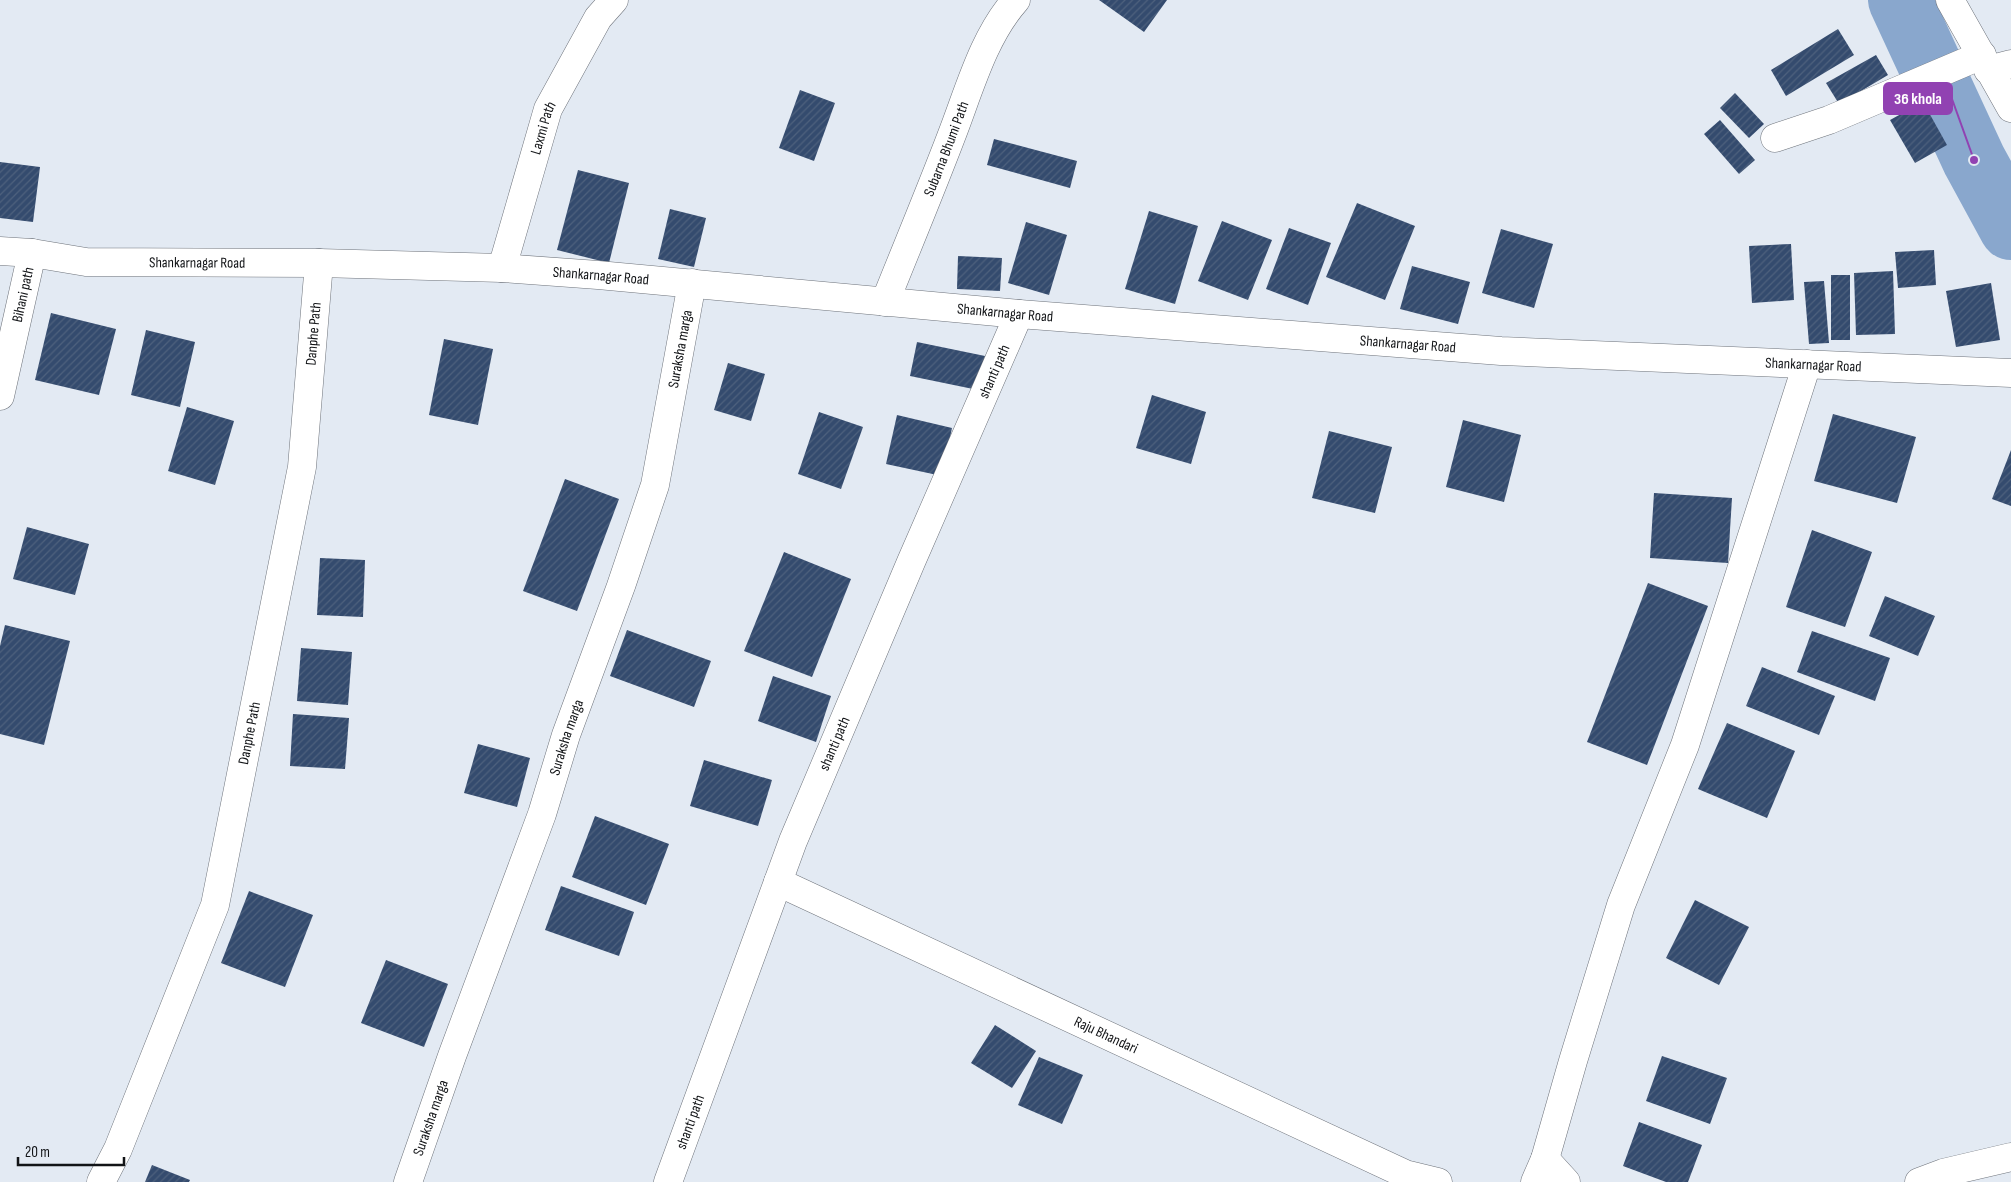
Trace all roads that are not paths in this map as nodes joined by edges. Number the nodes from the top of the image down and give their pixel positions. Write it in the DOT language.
graph roads {
  1 [pos="614,0"];
  2 [pos="1016,0"];
  3 [pos="1950,0"];
  4 [pos="1994,63"];
  5 [pos="2011,108"];
  6 [pos="1775,138"];
  7 [pos="0,251"];
  8 [pos="32,254"];
  9 [pos="319,264"];
  10 [pos="502,268"];
  11 [pos="692,283"];
  12 [pos="884,302"];
  13 [pos="1019,314"];
  14 [pos="1807,364"];
  15 [pos="2011,373"];
  16 [pos="0,396"];
  17 [pos="778,882"];
  18 [pos="2011,1157"];
  19 [pos="1540,1171"];
  20 [pos="1937,1179"];
  21 [pos="101,1182"];
  22 [pos="408,1182"];
  23 [pos="668,1182"];
  24 [pos="1438,1182"];
  25 [pos="1566,1182"];
  1 -- 10 [label="street, Laxmi Path"];
  2 -- 12 [label="street, Subarna Bhumi Path"];
  3 -- 4 [label="street"];
  4 -- 5 [label="street"];
  4 -- 6 [label="street"];
  7 -- 8 [label="street, Shankarnagar Road"];
  8 -- 9 [label="street, Shankarnagar Road"];
  8 -- 16 [label="street, Bihani path"];
  9 -- 10 [label="street, Shankarnagar Road"];
  9 -- 21 [label="street, Danphe Path"];
  10 -- 11 [label="street, Shankarnagar Road"];
  11 -- 12 [label="street, Shankarnagar Road"];
  11 -- 22 [label="street, Suraksha marga"];
  12 -- 13 [label="street, Shankarnagar Road"];
  13 -- 14 [label="street, Shankarnagar Road"];
  13 -- 17 [label="street, shanti path"];
  14 -- 15 [label="street, Shankarnagar Road"];
  14 -- 19 [label="street"];
  17 -- 23 [label="street, shanti path"];
  17 -- 24 [label="street, Raju Bhandari"];
  18 -- 20 [label="street"];
  19 -- 25 [label="street"];
}
